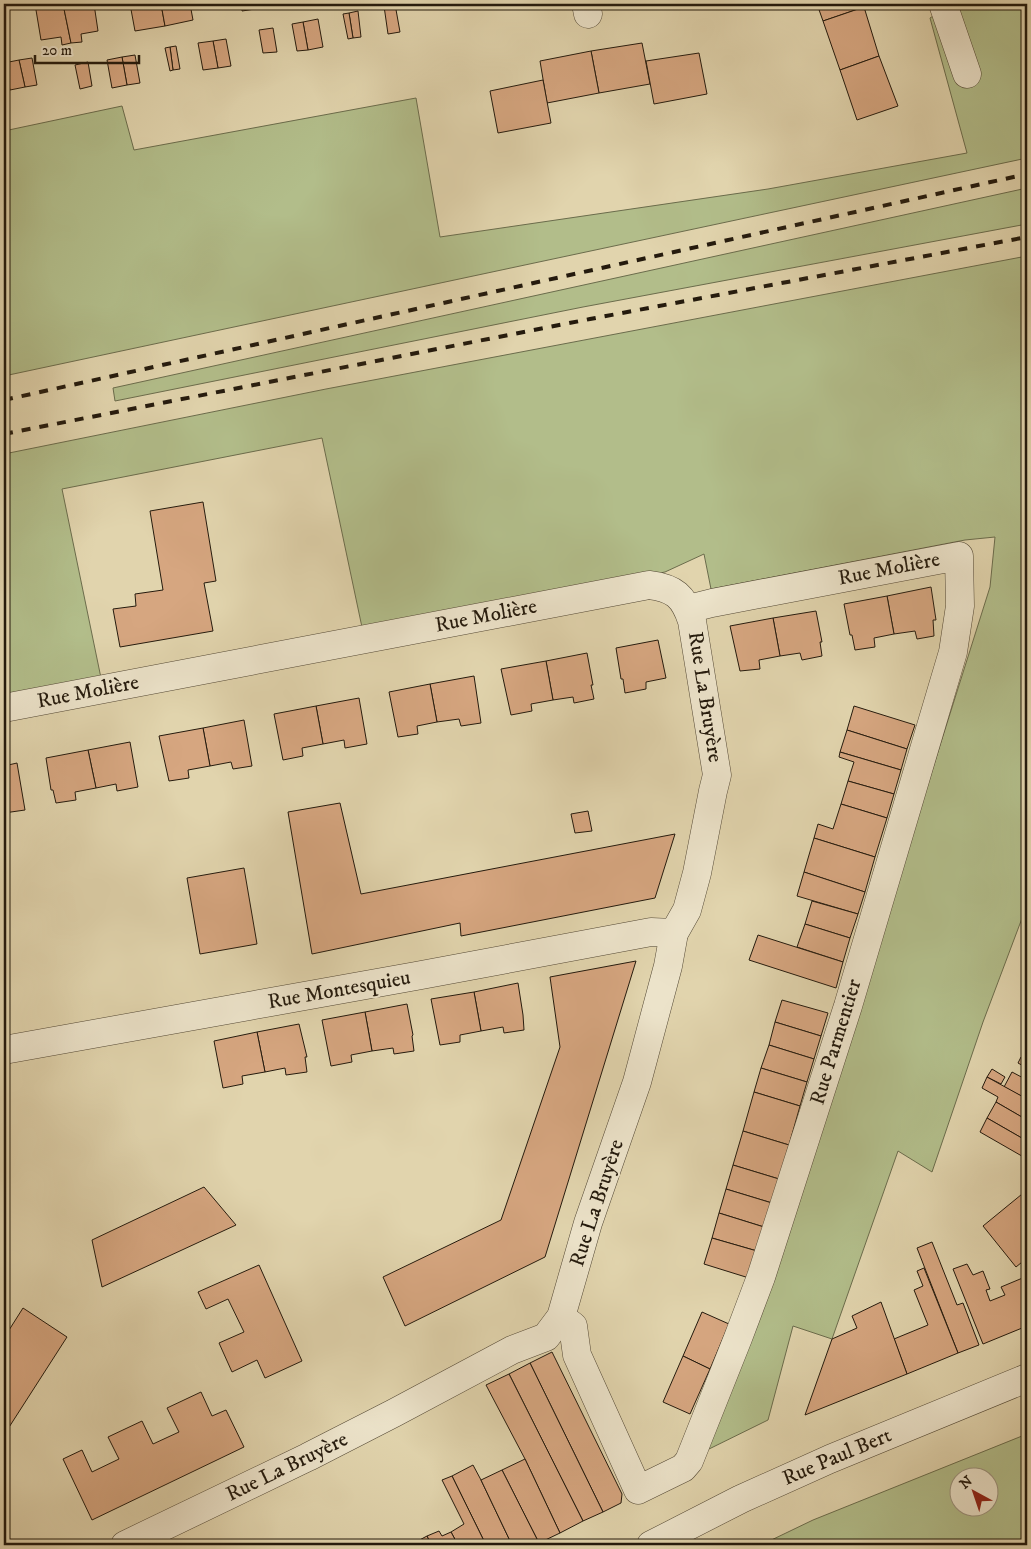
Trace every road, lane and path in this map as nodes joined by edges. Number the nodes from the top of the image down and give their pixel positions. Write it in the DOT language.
graph roads {
  1 [pos="943,4"];
  2 [pos="967,74"];
  3 [pos="959,556"];
  4 [pos="688,609"];
  5 [pos="4,708"];
  6 [pos="674,933"];
  7 [pos="4,1050"];
  8 [pos="561,1317"];
  9 [pos="1027,1378"];
  10 [pos="125,1545"];
  11 [pos="651,1545"];
  1 -- 2 [label="street"];
  3 -- 4 [label="street, Rue Molière"];
  3 -- 8 [label="street, Rue Parmentier"];
  4 -- 5 [label="street, Rue Molière"];
  4 -- 6 [label="street, Rue La Bruyère"];
  6 -- 7 [label="street, Rue Montesquieu"];
  6 -- 8 [label="street, Rue La Bruyère"];
  8 -- 10 [label="street, Rue La Bruyère"];
  9 -- 11 [label="street, Rue Paul Bert"];
}
